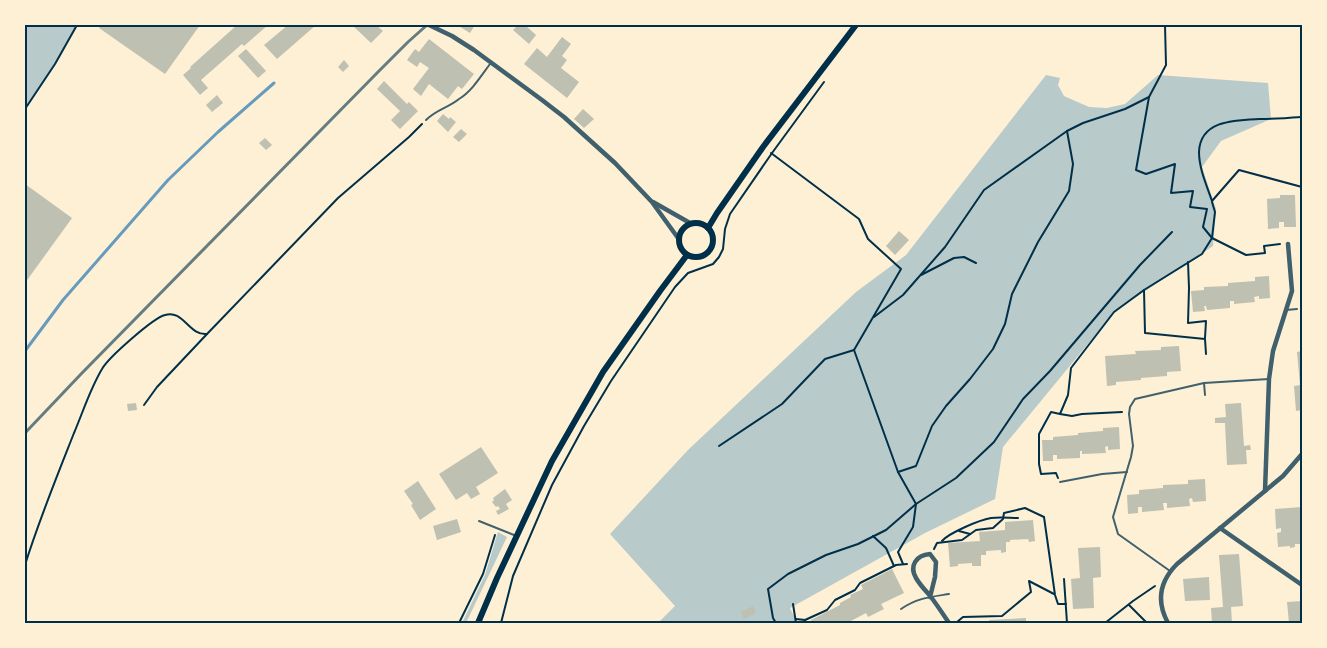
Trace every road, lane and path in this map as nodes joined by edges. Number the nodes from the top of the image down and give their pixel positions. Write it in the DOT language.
graph roads {
  1 [pos="77,25"];
  2 [pos="429,25"];
  3 [pos="856,25"];
  4 [pos="1165,25"];
  5 [pos="492,62"];
  6 [pos="829,76"];
  7 [pos="1149,97"];
  8 [pos="25,109"];
  9 [pos="1302,118"];
  10 [pos="426,120"];
  11 [pos="1067,131"];
  12 [pos="763,147"];
  13 [pos="772,153"];
  14 [pos="1302,188"];
  15 [pos="1212,201"];
  16 [pos="652,202"];
  17 [pos="690,223"];
  18 [pos="708,228"];
  19 [pos="1172,232"];
  20 [pos="678,238"];
  21 [pos="1212,238"];
  22 [pos="1288,244"];
  23 [pos="687,255"];
  24 [pos="1188,262"];
  25 [pos="976,263"];
  26 [pos="919,276"];
  27 [pos="1144,290"];
  28 [pos="1297,309"];
  29 [pos="1286,310"];
  30 [pos="872,319"];
  31 [pos="207,334"];
  32 [pos="1205,338"];
  33 [pos="854,350"];
  34 [pos="1206,354"];
  35 [pos="1269,379"];
  36 [pos="1204,382"];
  37 [pos="1205,395"];
  38 [pos="144,405"];
  39 [pos="1122,412"];
  40 [pos="1060,414"];
  41 [pos="719,446"];
  42 [pos="1302,454"];
  43 [pos="898,472"];
  44 [pos="1127,472"];
  45 [pos="1060,482"];
  46 [pos="1265,491"];
  47 [pos="916,504"];
  48 [pos="1018,518"];
  49 [pos="1003,519"];
  50 [pos="479,521"];
  51 [pos="497,528"];
  52 [pos="1220,528"];
  53 [pos="959,531"];
  54 [pos="970,534"];
  55 [pos="516,536"];
  56 [pos="873,536"];
  57 [pos="941,542"];
  58 [pos="930,554"];
  59 [pos="914,563"];
  60 [pos="903,564"];
  61 [pos="25,565"];
  62 [pos="894,566"];
  63 [pos="1170,571"];
  64 [pos="1064,579"];
  65 [pos="1302,585"];
  66 [pos="1162,586"];
  67 [pos="949,594"];
  68 [pos="1055,595"];
  69 [pos="930,596"];
  70 [pos="793,604"];
  71 [pos="1066,604"];
  72 [pos="1128,605"];
  73 [pos="901,609"];
  74 [pos="796,619"];
  75 [pos="805,621"];
  76 [pos="460,623"];
  77 [pos="478,623"];
  78 [pos="501,623"];
  79 [pos="776,623"];
  80 [pos="796,623"];
  81 [pos="949,623"];
  82 [pos="955,623"];
  83 [pos="1067,623"];
  84 [pos="1105,623"];
  85 [pos="1147,623"];
  86 [pos="1168,623"];
  1 -- 8 [label="path"];
  2 -- 5 [label="street"];
  3 -- 12 [label="main road"];
  4 -- 7 [label="path"];
  5 -- 10 [label="lane"];
  5 -- 16 [label="street"];
  6 -- 13 [label="path"];
  7 -- 11 [label="path"];
  7 -- 21 [label="path"];
  9 -- 15 [label="path"];
  10 -- 31 [label="path"];
  11 -- 26 [label="path"];
  11 -- 43 [label="path"];
  12 -- 13 [label="path"];
  12 -- 18 [label="main road"];
  13 -- 30 [label="path"];
  13 -- 78 [label="path"];
  14 -- 15 [label="path"];
  15 -- 21 [label="path"];
  16 -- 17 [label="street"];
  16 -- 20 [label="street"];
  17 -- 18 [label="main road"];
  17 -- 20 [label="main road"];
  18 -- 23 [label="main road"];
  19 -- 47 [label="path"];
  20 -- 23 [label="main road"];
  21 -- 22 [label="path"];
  21 -- 24 [label="path"];
  22 -- 29 [label="street"];
  23 -- 55 [label="main road"];
  24 -- 27 [label="path"];
  24 -- 32 [label="path"];
  25 -- 26 [label="path"];
  26 -- 30 [label="path"];
  27 -- 32 [label="path"];
  27 -- 40 [label="path"];
  28 -- 29 [label="lane"];
  29 -- 35 [label="street"];
  30 -- 33 [label="path"];
  31 -- 38 [label="path"];
  31 -- 61 [label="path"];
  32 -- 34 [label="path"];
  33 -- 41 [label="path"];
  33 -- 43 [label="path"];
  35 -- 36 [label="lane"];
  35 -- 46 [label="street"];
  36 -- 37 [label="lane"];
  36 -- 44 [label="lane"];
  39 -- 40 [label="path"];
  40 -- 45 [label="path"];
  42 -- 46 [label="street"];
  43 -- 47 [label="path"];
  44 -- 45 [label="lane"];
  44 -- 63 [label="lane"];
  46 -- 52 [label="street"];
  47 -- 56 [label="path"];
  47 -- 60 [label="path"];
  48 -- 49 [label="path"];
  49 -- 53 [label="path"];
  49 -- 54 [label="path"];
  49 -- 68 [label="path"];
  50 -- 51 [label="lane"];
  51 -- 55 [label="lane"];
  51 -- 76 [label="path"];
  52 -- 63 [label="street"];
  52 -- 65 [label="street"];
  53 -- 54 [label="path"];
  53 -- 57 [label="path"];
  54 -- 57 [label="path"];
  55 -- 77 [label="main road"];
  56 -- 62 [label="path"];
  56 -- 79 [label="path"];
  57 -- 58 [label="path"];
  58 -- 59 [label="street"];
  58 -- 69 [label="street"];
  59 -- 60 [label="path"];
  59 -- 69 [label="street"];
  60 -- 62 [label="path"];
  62 -- 75 [label="path"];
  63 -- 66 [label="street"];
  64 -- 71 [label="path"];
  66 -- 72 [label="path"];
  66 -- 86 [label="street"];
  67 -- 69 [label="lane"];
  68 -- 71 [label="path"];
  68 -- 82 [label="path"];
  69 -- 73 [label="lane"];
  69 -- 81 [label="street"];
  70 -- 74 [label="path"];
  71 -- 83 [label="path"];
  72 -- 84 [label="path"];
  72 -- 85 [label="path"];
  74 -- 75 [label="path"];
  74 -- 80 [label="path"];
}
